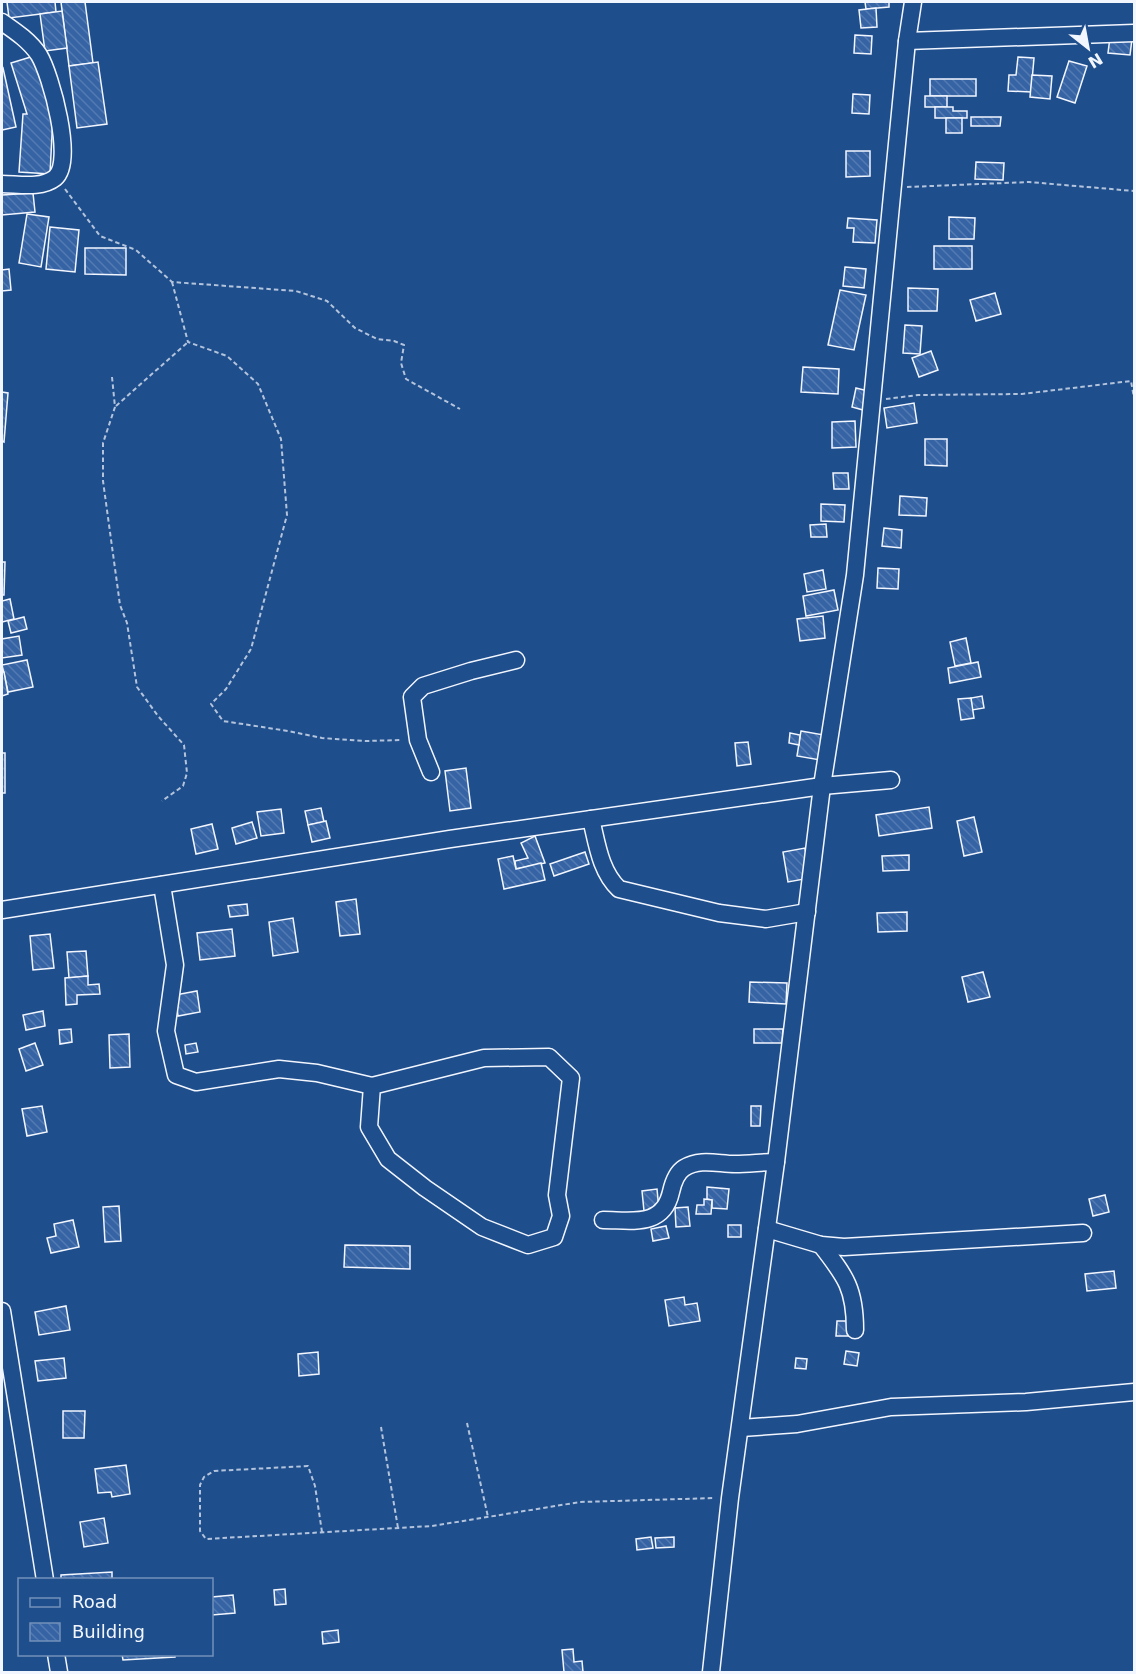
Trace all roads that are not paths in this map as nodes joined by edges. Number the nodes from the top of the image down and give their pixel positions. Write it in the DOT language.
graph roads {
  1 [pos="913,2"];
  2 [pos="2,22"];
  3 [pos="1134,33"];
  4 [pos="907,40"];
  5 [pos="2,184"];
  6 [pos="516,660"];
  7 [pos="430,772"];
  8 [pos="891,780"];
  9 [pos="822,786"];
  10 [pos="591,819"];
  11 [pos="162,885"];
  12 [pos="2,910"];
  13 [pos="807,912"];
  14 [pos="372,1086"];
  15 [pos="776,1162"];
  16 [pos="603,1220"];
  17 [pos="767,1229"];
  18 [pos="1083,1233"];
  19 [pos="821,1245"];
  20 [pos="2,1311"];
  21 [pos="855,1330"];
  22 [pos="1134,1392"];
  23 [pos="741,1428"];
  24 [pos="45,1578"];
  25 [pos="56,1656"];
  26 [pos="59,1672"];
  27 [pos="711,1672"];
  1 -- 4 [label="street"];
  2 -- 5 [label="street"];
  3 -- 4 [label="street"];
  4 -- 9 [label="street"];
  6 -- 7 [label="street"];
  8 -- 9 [label="street"];
  9 -- 10 [label="street"];
  9 -- 13 [label="street"];
  10 -- 11 [label="street"];
  10 -- 13 [label="street"];
  11 -- 12 [label="street"];
  11 -- 14 [label="street"];
  13 -- 15 [label="street"];
  14 -- 14 [label="street"];
  15 -- 16 [label="street"];
  15 -- 17 [label="street"];
  17 -- 19 [label="street"];
  17 -- 23 [label="street"];
  18 -- 19 [label="street"];
  19 -- 21 [label="street"];
  20 -- 24 [label="street"];
  22 -- 23 [label="street"];
  23 -- 27 [label="street"];
  25 -- 26 [label="street"];
}
